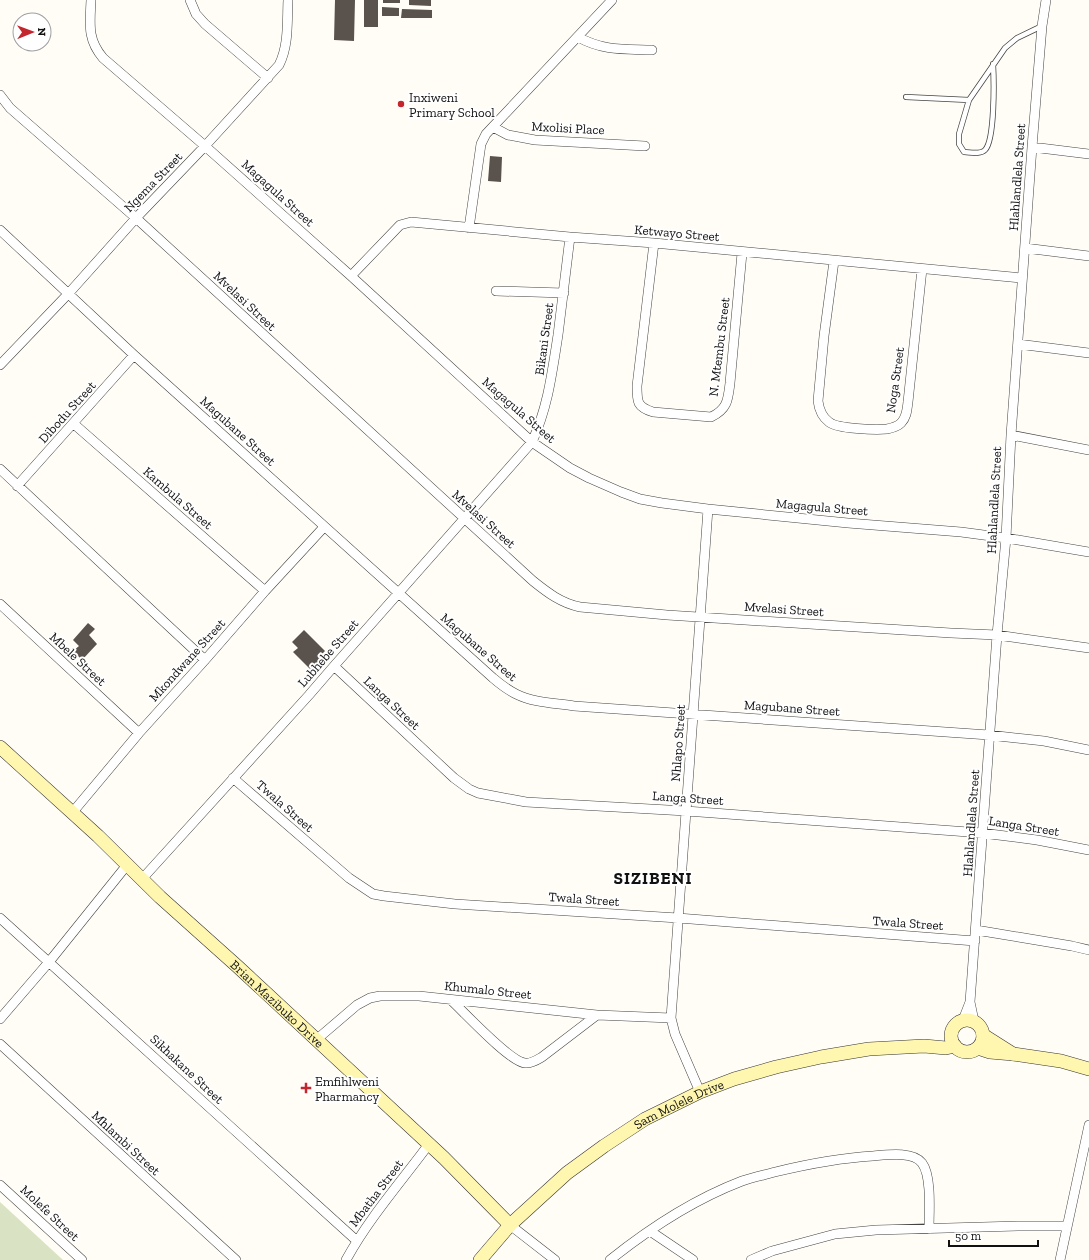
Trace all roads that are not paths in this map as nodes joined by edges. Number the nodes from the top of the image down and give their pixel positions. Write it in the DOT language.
graph roads {
  1 [pos="91,0"];
  2 [pos="190,0"];
  3 [pos="288,0"];
  4 [pos="612,0"];
  5 [pos="1046,0"];
  6 [pos="1042,26"];
  7 [pos="578,37"];
  8 [pos="652,50"];
  9 [pos="993,64"];
  10 [pos="268,78"];
  11 [pos="0,95"];
  12 [pos="906,97"];
  13 [pos="969,100"];
  14 [pos="493,127"];
  15 [pos="205,146"];
  16 [pos="645,146"];
  17 [pos="1032,147"];
  18 [pos="1089,154"];
  19 [pos="136,218"];
  20 [pos="469,228"];
  21 [pos="0,230"];
  22 [pos="570,237"];
  23 [pos="654,244"];
  24 [pos="1025,248"];
  25 [pos="742,253"];
  26 [pos="1089,256"];
  27 [pos="834,261"];
  28 [pos="922,269"];
  29 [pos="351,276"];
  30 [pos="1022,278"];
  31 [pos="496,291"];
  32 [pos="564,293"];
  33 [pos="68,294"];
  34 [pos="1018,344"];
  35 [pos="1089,353"];
  36 [pos="134,355"];
  37 [pos="2,359"];
  38 [pos="74,424"];
  39 [pos="1011,435"];
  40 [pos="532,442"];
  41 [pos="1089,450"];
  42 [pos="0,469"];
  43 [pos="17,486"];
  44 [pos="708,509"];
  45 [pos="464,519"];
  46 [pos="324,527"];
  47 [pos="1006,538"];
  48 [pos="1089,552"];
  49 [pos="265,591"];
  50 [pos="398,593"];
  51 [pos="0,604"];
  52 [pos="701,617"];
  53 [pos="997,635"];
  54 [pos="1089,648"];
  55 [pos="205,660"];
  56 [pos="334,666"];
  57 [pos="693,715"];
  58 [pos="139,733"];
  59 [pos="989,735"];
  60 [pos="0,747"];
  61 [pos="1089,750"];
  62 [pos="233,778"];
  63 [pos="686,811"];
  64 [pos="72,812"];
  65 [pos="982,833"];
  66 [pos="1089,850"];
  67 [pos="127,865"];
  68 [pos="142,879"];
  69 [pos="0,918"];
  70 [pos="678,918"];
  71 [pos="976,930"];
  72 [pos="975,941"];
  73 [pos="1089,950"];
  74 [pos="49,962"];
  75 [pos="451,1000"];
  76 [pos="597,1015"];
  77 [pos="671,1018"];
  78 [pos="0,1020"];
  79 [pos="968,1021"];
  80 [pos="952,1032"];
  81 [pos="983,1035"];
  82 [pos="316,1040"];
  83 [pos="0,1044"];
  84 [pos="924,1046"];
  85 [pos="955,1046"];
  86 [pos="978,1048"];
  87 [pos="1013,1054"];
  88 [pos="1089,1069"];
  89 [pos="700,1092"];
  90 [pos="1089,1125"];
  91 [pos="429,1144"];
  92 [pos="0,1184"];
  93 [pos="510,1225"];
  94 [pos="1066,1226"];
  95 [pos="929,1229"];
  96 [pos="650,1231"];
  97 [pos="357,1240"];
  98 [pos="82,1260"];
  99 [pos="236,1260"];
  100 [pos="346,1260"];
  101 [pos="480,1260"];
  102 [pos="555,1260"];
  103 [pos="610,1260"];
  104 [pos="693,1260"];
  105 [pos="751,1260"];
  106 [pos="1060,1260"];
  1 -- 15 [label="street, Magagula Street"];
  2 -- 10 [label="street"];
  3 -- 10 [label="street, Ngema Street"];
  4 -- 7 [label="street"];
  5 -- 6 [label="street, Hlahlandlela Street"];
  6 -- 9 [label="lane"];
  6 -- 17 [label="street, Hlahlandlela Street"];
  7 -- 8 [label="street"];
  7 -- 14 [label="street"];
  9 -- 13 [label="lane"];
  9 -- 13 [label="lane"];
  10 -- 15 [label="street, Ngema Street"];
  11 -- 19 [label="street, Mvelasi Street"];
  12 -- 13 [label="lane"];
  14 -- 16 [label="street, Mxolisi Place"];
  14 -- 20 [label="street"];
  15 -- 19 [label="street, Ngema Street"];
  15 -- 29 [label="street, Magagula Street"];
  17 -- 18 [label="street"];
  17 -- 24 [label="street, Hlahlandlela Street"];
  19 -- 33 [label="street, Ngema Street"];
  19 -- 45 [label="street, Mvelasi Street"];
  20 -- 22 [label="street, Ketwayo Street"];
  20 -- 29 [label="street, Ketwayo Street"];
  21 -- 33 [label="street, Magubane Street"];
  22 -- 23 [label="street, Ketwayo Street"];
  22 -- 32 [label="street, Bikani Street"];
  23 -- 25 [label="street, Ketwayo Street"];
  23 -- 25 [label="street, N. Mtembu Street"];
  24 -- 26 [label="street"];
  24 -- 30 [label="street, Hlahlandlela Street"];
  25 -- 27 [label="street, Ketwayo Street"];
  27 -- 28 [label="street, Ketwayo Street"];
  27 -- 28 [label="street, Noga Street"];
  28 -- 30 [label="street, Ketwayo Street"];
  29 -- 40 [label="street, Magagula Street"];
  30 -- 34 [label="street, Hlahlandlela Street"];
  31 -- 32 [label="street"];
  32 -- 40 [label="street, Bikani Street"];
  33 -- 36 [label="street, Magubane Street"];
  33 -- 37 [label="street, Ngema Street"];
  34 -- 35 [label="street"];
  34 -- 39 [label="street, Hlahlandlela Street"];
  36 -- 38 [label="street, Dibodu Street"];
  36 -- 46 [label="street, Magubane Street"];
  38 -- 43 [label="street, Dibodu Street"];
  38 -- 49 [label="street, Kambula Street"];
  39 -- 41 [label="street"];
  39 -- 47 [label="street, Hlahlandlela Street"];
  40 -- 44 [label="street, Magagula Street"];
  40 -- 45 [label="street, Lubhebe Street"];
  42 -- 43 [label="street"];
  43 -- 55 [label="street"];
  44 -- 47 [label="street, Magagula Street"];
  44 -- 52 [label="street, Nhlapo Street"];
  45 -- 50 [label="street, Lubhebe Street"];
  45 -- 52 [label="street, Mvelasi Street"];
  46 -- 49 [label="street, Mkondwane Street"];
  46 -- 50 [label="street, Magubane Street"];
  47 -- 48 [label="street, Magagula Street"];
  47 -- 53 [label="street, Hlahlandlela Street"];
  49 -- 55 [label="street, Mkondwane Street"];
  50 -- 56 [label="street, Lubhebe Street"];
  50 -- 57 [label="street, Magubane Street"];
  51 -- 58 [label="street, Mbele Street"];
  52 -- 53 [label="street, Mvelasi Street"];
  52 -- 57 [label="street, Nhlapo Street"];
  53 -- 54 [label="street, Mvelasi Street"];
  53 -- 59 [label="street, Hlahlandlela Street"];
  55 -- 58 [label="street, Mkondwane Street"];
  56 -- 62 [label="street, Lubhebe Street"];
  56 -- 63 [label="street, Langa Street"];
  57 -- 59 [label="street, Magubane Street"];
  57 -- 63 [label="street, Nhlapo Street"];
  58 -- 64 [label="street, Mkondwane Street"];
  59 -- 61 [label="street, Magubane Street"];
  59 -- 65 [label="street, Hlahlandlela Street"];
  60 -- 64 [label="street, Brian Mazibuko Drive"];
  62 -- 68 [label="street, Lubhebe Street"];
  62 -- 70 [label="street, Twala Street"];
  63 -- 65 [label="street, Langa Street"];
  63 -- 70 [label="street, Nhlapo Street"];
  64 -- 67 [label="street, Brian Mazibuko Drive"];
  65 -- 66 [label="street, Langa Street"];
  65 -- 71 [label="street, Hlahlandlela Street"];
  67 -- 68 [label="street, Brian Mazibuko Drive"];
  67 -- 74 [label="street"];
  68 -- 82 [label="street, Brian Mazibuko Drive"];
  69 -- 74 [label="street, Sikhakane Street"];
  70 -- 72 [label="street, Twala Street"];
  70 -- 77 [label="street, Nhlapo Street"];
  71 -- 72 [label="street, Hlahlandlela Street"];
  71 -- 73 [label="street"];
  72 -- 79 [label="street, Hlahlandlela Street"];
  74 -- 78 [label="street"];
  74 -- 97 [label="street, Sikhakane Street"];
  75 -- 76 [label="street, Khumalo Street"];
  75 -- 76 [label="street"];
  75 -- 82 [label="street, Khumalo Street"];
  76 -- 77 [label="street, Khumalo Street"];
  77 -- 89 [label="street, Nhlapo Street"];
  79 -- 80 [label="street, Sam Molele Drive"];
  79 -- 81 [label="street, Sam Molele Drive"];
  80 -- 84 [label="street, Sam Molele Drive"];
  80 -- 85 [label="street"];
  81 -- 86 [label="street"];
  81 -- 87 [label="street, Sam Molele Drive"];
  82 -- 91 [label="street, Brian Mazibuko Drive"];
  83 -- 99 [label="street, Mhlambi Street"];
  84 -- 85 [label="street, Sam Molele Drive"];
  84 -- 89 [label="street, Sam Molele Drive"];
  85 -- 86 [label="street, Sam Molele Drive"];
  86 -- 87 [label="street, Sam Molele Drive"];
  87 -- 88 [label="street, Sam Molele Drive"];
  89 -- 93 [label="street, Sam Molele Drive"];
  90 -- 94 [label="street"];
  91 -- 93 [label="street, Brian Mazibuko Drive"];
  91 -- 97 [label="street, Mbatha Street"];
  92 -- 98 [label="street, Molefe Street"];
  93 -- 101 [label="street, Sam Molele Drive"];
  93 -- 102 [label="street, Brian Mazibuko Drive"];
  94 -- 95 [label="street"];
  94 -- 106 [label="street"];
  95 -- 96 [label="street"];
  95 -- 105 [label="street"];
  96 -- 103 [label="street"];
  96 -- 104 [label="street"];
  97 -- 100 [label="street, Mbatha Street"];
}
